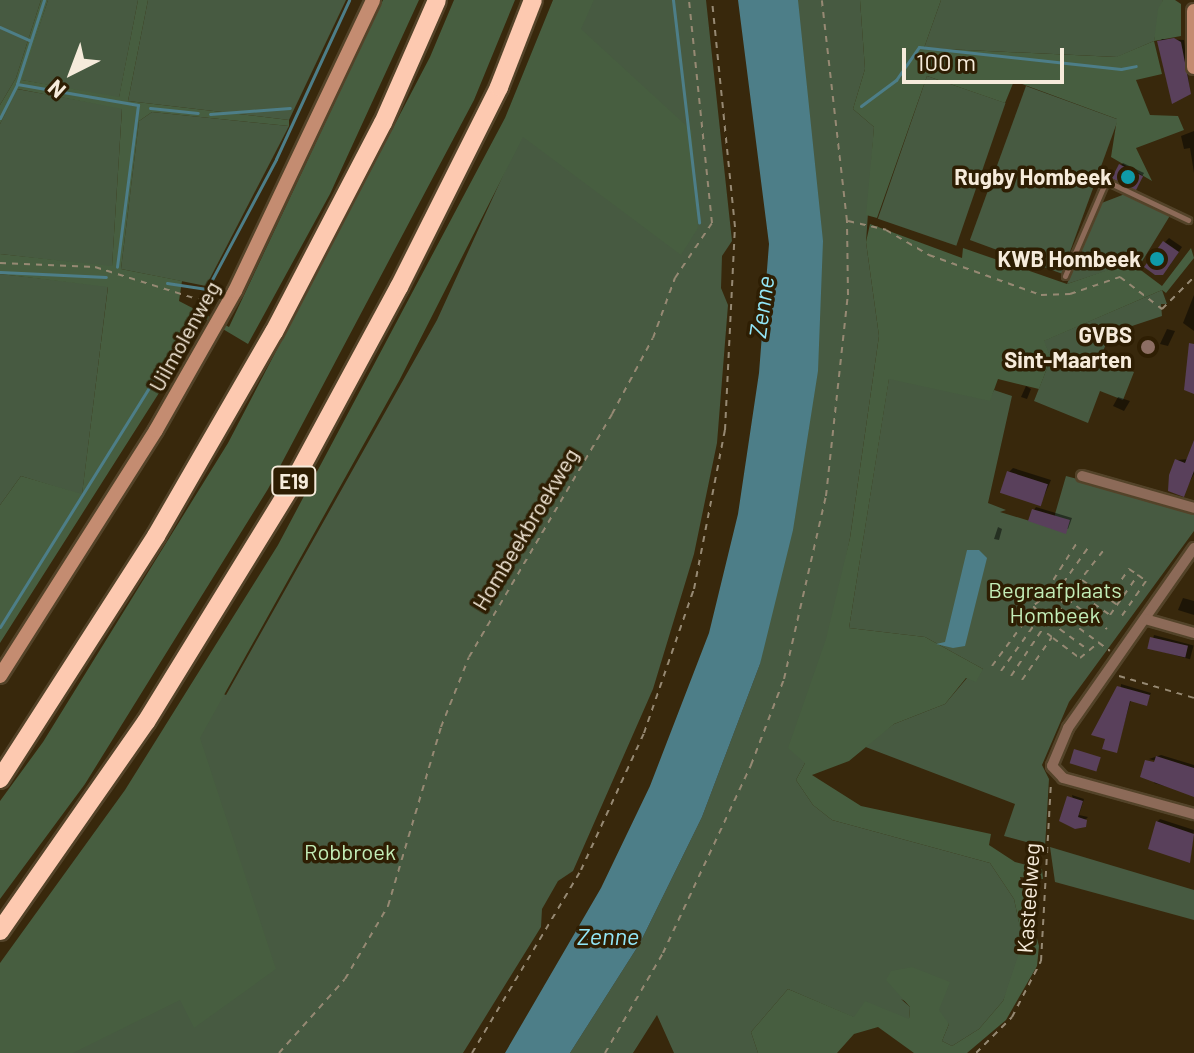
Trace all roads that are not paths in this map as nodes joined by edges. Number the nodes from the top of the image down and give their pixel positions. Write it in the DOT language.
graph roads {
  1 [pos="373,0"];
  2 [pos="437,0"];
  3 [pos="533,0"];
  4 [pos="1194,11"];
  5 [pos="1194,67"];
  6 [pos="1188,220"];
  7 [pos="1065,276"];
  8 [pos="1082,476"];
  9 [pos="1194,508"];
  10 [pos="1194,548"];
  11 [pos="1145,619"];
  12 [pos="1194,633"];
  13 [pos="0,676"];
  14 [pos="0,779"];
  15 [pos="1194,814"];
  16 [pos="0,931"];
  1 -- 13 [label="main road, Uilmolenweg"];
  2 -- 14 [label="highway"];
  3 -- 16 [label="highway, E19"];
  4 -- 5 [label="main road"];
  6 -- 7 [label="lane"];
  8 -- 9 [label="street"];
  10 -- 11 [label="street"];
  11 -- 12 [label="street"];
  11 -- 15 [label="street"];
}
